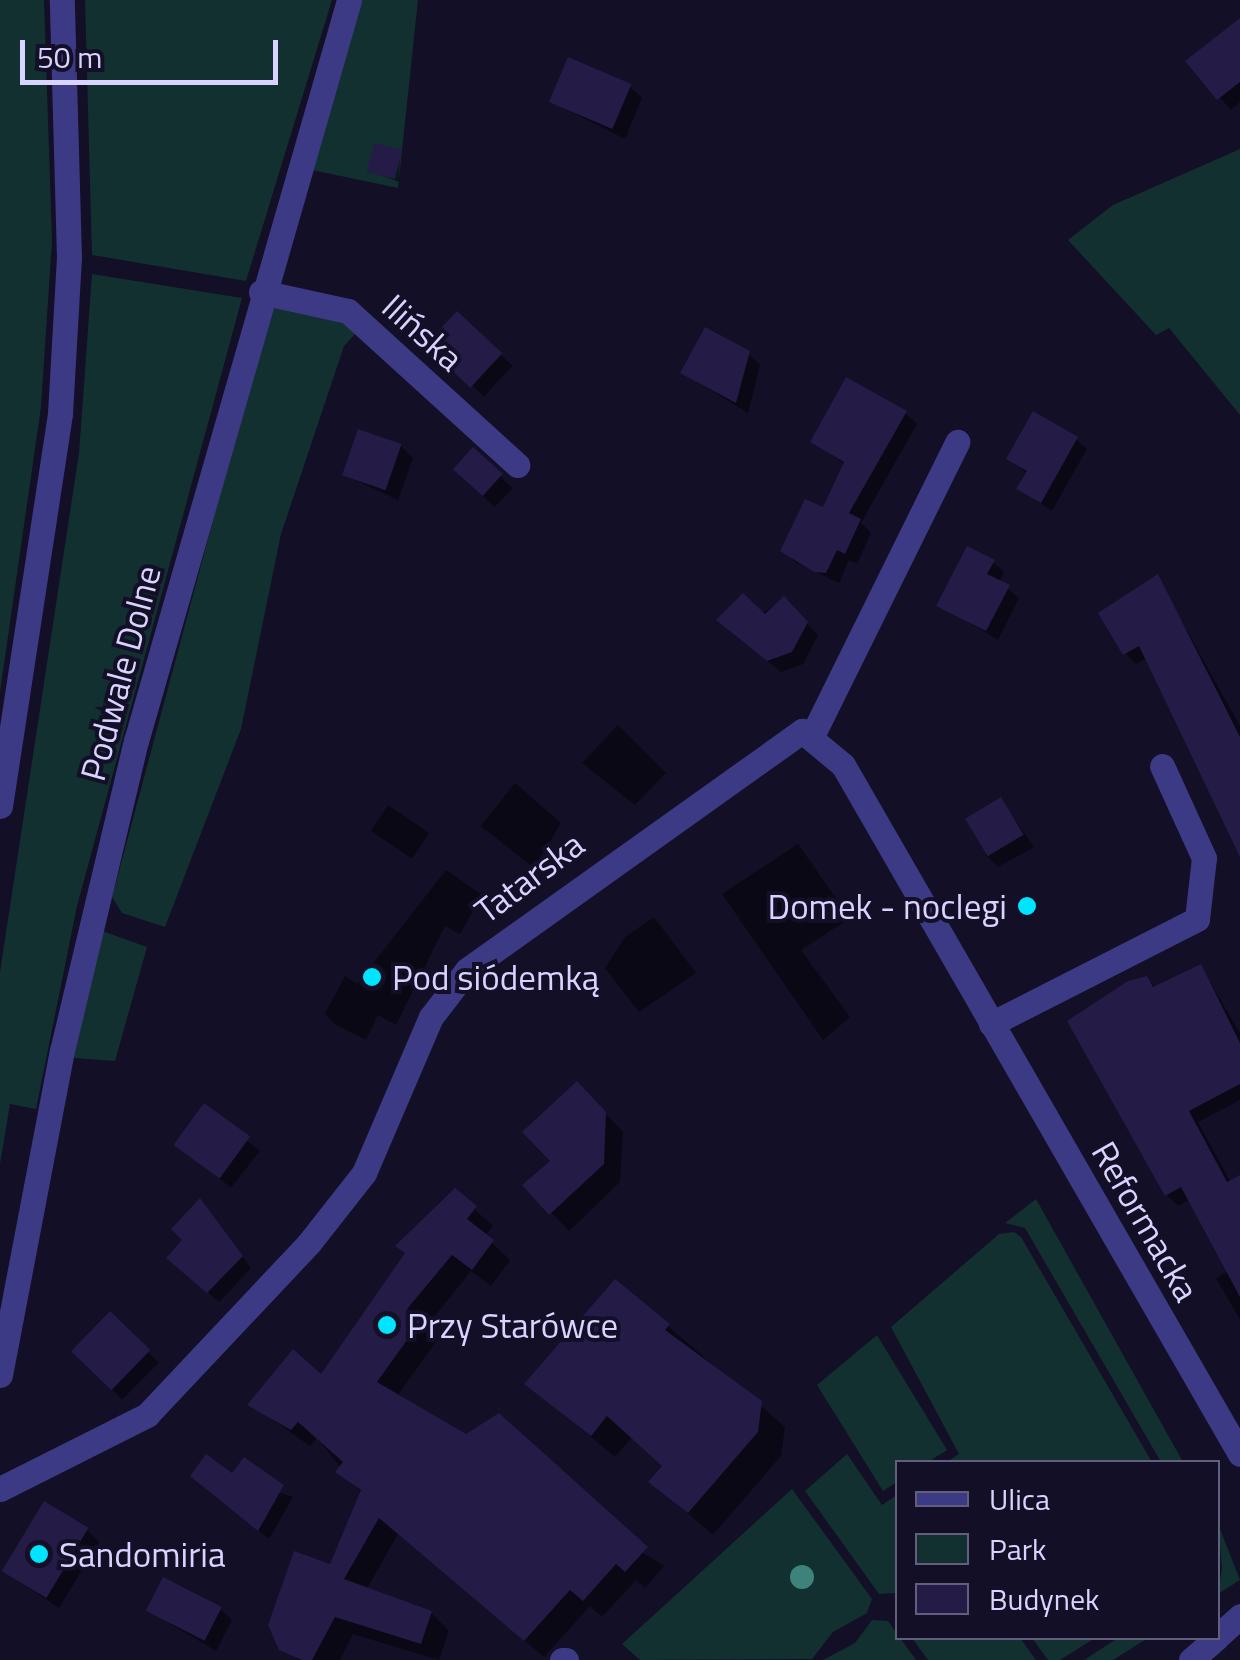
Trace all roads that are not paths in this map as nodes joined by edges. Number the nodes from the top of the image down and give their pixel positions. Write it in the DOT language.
graph roads {
  1 [pos="62,0"];
  2 [pos="349,0"];
  3 [pos="261,292"];
  4 [pos="956,442"];
  5 [pos="517,465"];
  6 [pos="813,734"];
  7 [pos="1162,766"];
  8 [pos="0,806"];
  9 [pos="992,1024"];
  10 [pos="0,1375"];
  11 [pos="1240,1454"];
  12 [pos="0,1489"];
  13 [pos="1240,1616"];
  14 [pos="1220,1634"];
  15 [pos="1213,1640"];
  16 [pos="1190,1660"];
  1 -- 8 [label="street"];
  2 -- 3 [label="street, Podwale Dolne"];
  3 -- 5 [label="street, Ilińska"];
  3 -- 10 [label="street, Podwale Dolne"];
  4 -- 6 [label="street"];
  6 -- 9 [label="street, Reformacka"];
  6 -- 12 [label="street, Tatarska"];
  7 -- 9 [label="street"];
  9 -- 11 [label="street, Reformacka"];
  13 -- 14 [label="street"];
  15 -- 16 [label="street"];
}
